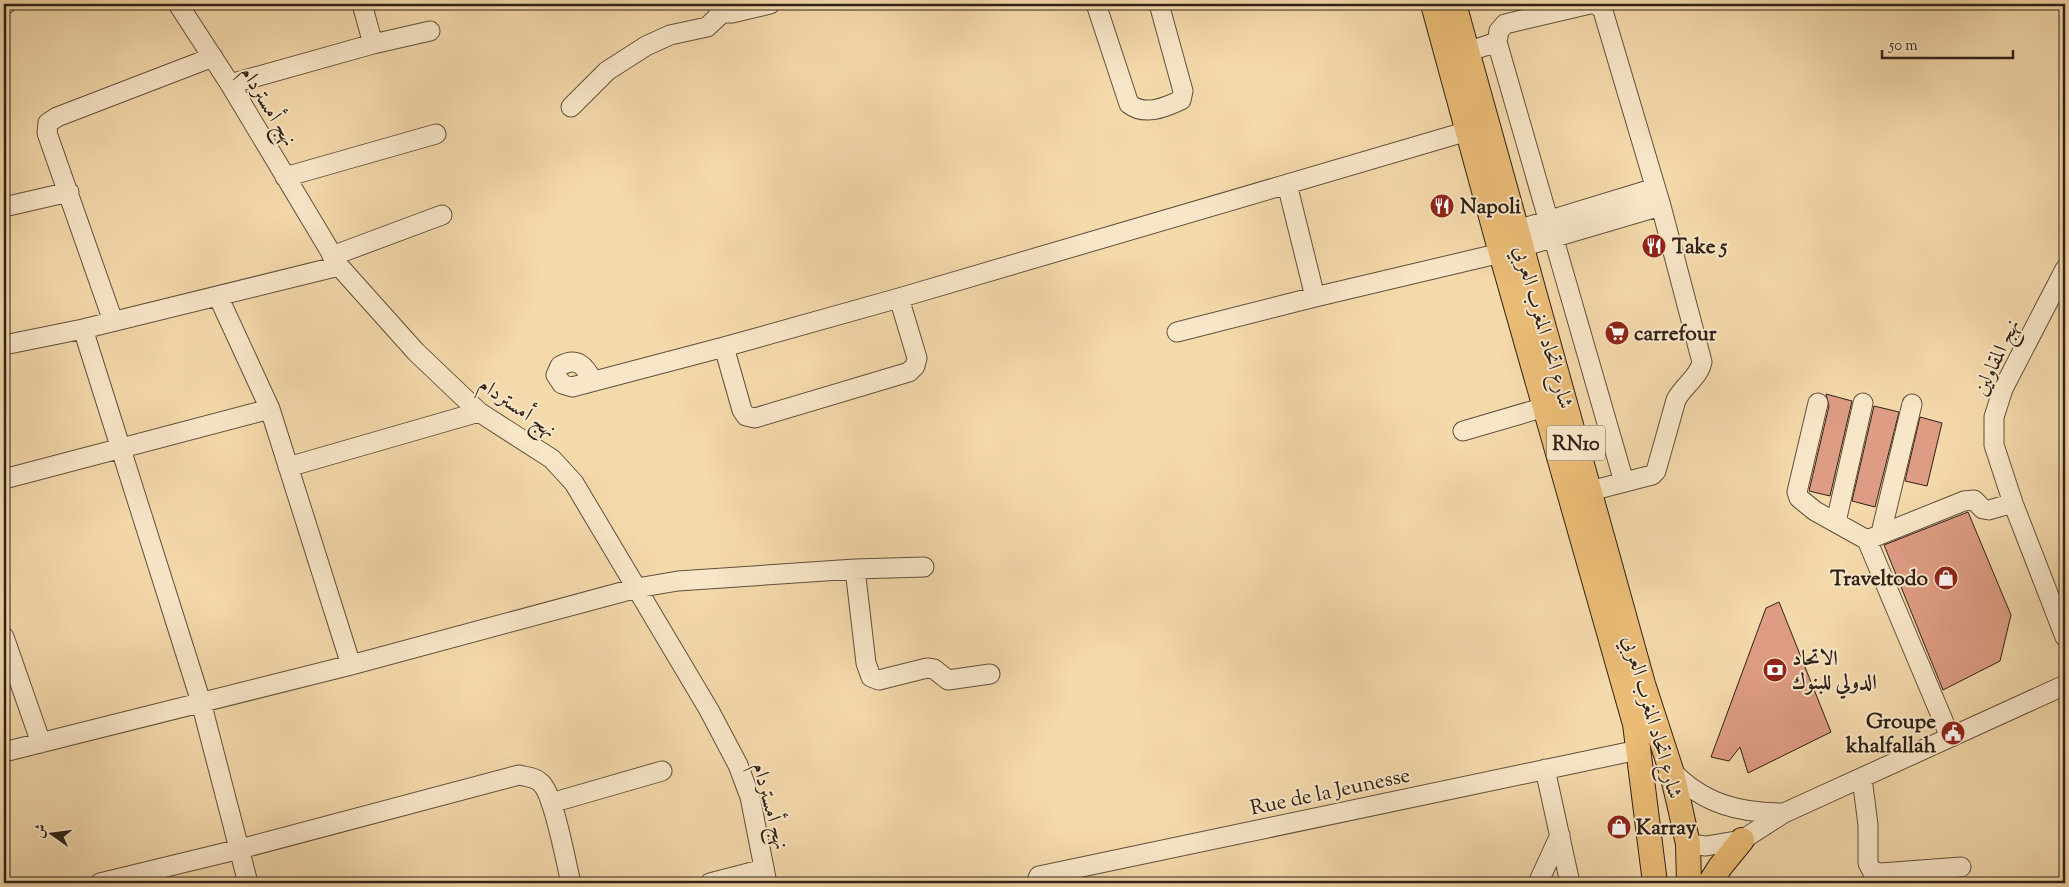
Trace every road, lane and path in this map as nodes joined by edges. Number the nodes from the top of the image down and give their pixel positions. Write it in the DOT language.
graph roads {
  1 [pos="178,4"];
  2 [pos="362,4"];
  3 [pos="770,4"];
  4 [pos="1096,4"];
  5 [pos="1158,4"];
  6 [pos="1433,4"];
  7 [pos="1454,4"];
  8 [pos="1591,4"];
  9 [pos="719,8"];
  10 [pos="430,31"];
  11 [pos="1497,42"];
  12 [pos="373,44"];
  13 [pos="1467,52"];
  14 [pos="213,57"];
  15 [pos="230,84"];
  16 [pos="571,107"];
  17 [pos="1468,131"];
  18 [pos="436,134"];
  19 [pos="285,177"];
  20 [pos="1287,184"];
  21 [pos="1655,188"];
  22 [pos="69,192"];
  23 [pos="1661,206"];
  24 [pos="4,207"];
  25 [pos="442,215"];
  26 [pos="1552,229"];
  27 [pos="1513,244"];
  28 [pos="336,261"];
  29 [pos="2065,269"];
  30 [pos="218,296"];
  31 [pos="1315,297"];
  32 [pos="899,298"];
  33 [pos="112,321"];
  34 [pos="83,329"];
  35 [pos="1177,332"];
  36 [pos="4,345"];
  37 [pos="724,347"];
  38 [pos="593,381"];
  39 [pos="1818,403"];
  40 [pos="1863,403"];
  41 [pos="1912,404"];
  42 [pos="1545,407"];
  43 [pos="270,409"];
  44 [pos="479,412"];
  45 [pos="1463,431"];
  46 [pos="121,449"];
  47 [pos="288,467"];
  48 [pos="4,479"];
  49 [pos="1624,482"];
  50 [pos="1590,492"];
  51 [pos="2013,503"];
  52 [pos="1836,522"];
  53 [pos="1874,536"];
  54 [pos="924,566"];
  55 [pos="855,569"];
  56 [pos="637,588"];
  57 [pos="4,637"];
  58 [pos="2065,637"];
  59 [pos="351,665"];
  60 [pos="990,674"];
  61 [pos="2065,685"];
  62 [pos="201,702"];
  63 [pos="1950,737"];
  64 [pos="41,742"];
  65 [pos="1638,750"];
  66 [pos="4,752"];
  67 [pos="1546,769"];
  68 [pos="1671,770"];
  69 [pos="662,771"];
  70 [pos="1862,778"];
  71 [pos="550,802"];
  72 [pos="1784,813"];
  73 [pos="1560,835"];
  74 [pos="1742,840"];
  75 [pos="1688,844"];
  76 [pos="240,849"];
  77 [pos="1961,867"];
  78 [pos="765,876"];
  79 [pos="100,883"];
  80 [pos="248,883"];
  81 [pos="571,883"];
  82 [pos="710,883"];
  83 [pos="1036,883"];
  84 [pos="1538,883"];
  85 [pos="1570,883"];
  86 [pos="1655,883"];
  87 [pos="1689,883"];
  88 [pos="1710,883"];
  1 -- 14 [label="street, نهج أمستردام"];
  2 -- 12 [label="street"];
  3 -- 9 [label="street"];
  4 -- 5 [label="street"];
  6 -- 17 [label="main road, شارع اتحاد المغرب العربي / RN10"];
  7 -- 13 [label="main road, شارع اتحاد المغرب العربي / RN10"];
  8 -- 11 [label="street"];
  8 -- 21 [label="street"];
  9 -- 16 [label="street"];
  10 -- 12 [label="street"];
  11 -- 13 [label="street"];
  11 -- 26 [label="street"];
  12 -- 15 [label="street"];
  13 -- 27 [label="main road, شارع اتحاد المغرب العربي / RN10"];
  14 -- 15 [label="street, نهج أمستردام"];
  14 -- 22 [label="street"];
  15 -- 19 [label="street, نهج أمستردام"];
  17 -- 20 [label="street"];
  17 -- 27 [label="main road, شارع اتحاد المغرب العربي / RN10"];
  18 -- 19 [label="street"];
  19 -- 28 [label="street, نهج أمستردام"];
  20 -- 31 [label="street"];
  20 -- 32 [label="street"];
  21 -- 23 [label="street"];
  21 -- 26 [label="street"];
  22 -- 24 [label="street"];
  22 -- 33 [label="street"];
  23 -- 26 [label="street"];
  23 -- 49 [label="street"];
  25 -- 28 [label="street"];
  26 -- 27 [label="street"];
  26 -- 49 [label="street"];
  27 -- 31 [label="street"];
  27 -- 42 [label="main road, شارع اتحاد المغرب العربي / RN10"];
  27 -- 50 [label="main road, شارع اتحاد المغرب العربي / RN10"];
  28 -- 30 [label="street"];
  28 -- 44 [label="street, نهج أمستردام"];
  29 -- 51 [label="street, نهج المقاولين"];
  30 -- 33 [label="street"];
  30 -- 43 [label="street"];
  31 -- 35 [label="street"];
  32 -- 37 [label="street"];
  32 -- 37 [label="street"];
  33 -- 34 [label="street"];
  34 -- 36 [label="street"];
  34 -- 46 [label="street"];
  37 -- 38 [label="street"];
  39 -- 52 [label="street"];
  40 -- 52 [label="street"];
  41 -- 53 [label="street"];
  42 -- 45 [label="street"];
  42 -- 65 [label="main road, شارع اتحاد المغرب العربي / RN10"];
  43 -- 46 [label="street"];
  43 -- 47 [label="street"];
  44 -- 47 [label="street"];
  44 -- 56 [label="street, نهج أمستردام"];
  46 -- 48 [label="street"];
  46 -- 62 [label="street"];
  47 -- 59 [label="street"];
  49 -- 50 [label="street"];
  50 -- 68 [label="main road, شارع اتحاد المغرب العربي / RN10"];
  51 -- 53 [label="street"];
  51 -- 58 [label="street, نهج المقاولين"];
  52 -- 53 [label="street"];
  53 -- 63 [label="street"];
  54 -- 55 [label="street"];
  55 -- 56 [label="street"];
  55 -- 60 [label="street"];
  56 -- 59 [label="street"];
  56 -- 78 [label="street, نهج أمستردام"];
  57 -- 64 [label="street"];
  59 -- 62 [label="street"];
  61 -- 63 [label="street"];
  62 -- 64 [label="street"];
  62 -- 76 [label="street"];
  63 -- 70 [label="street"];
  64 -- 66 [label="street"];
  65 -- 67 [label="street, Rue de la Jeunesse"];
  65 -- 75 [label="main road"];
  65 -- 86 [label="main road, شارع اتحاد المغرب العربي / RN10"];
  67 -- 73 [label="street"];
  67 -- 83 [label="street, Rue de la Jeunesse"];
  68 -- 72 [label="street"];
  68 -- 75 [label="main road, شارع اتحاد المغرب العربي / RN10"];
  69 -- 71 [label="street"];
  70 -- 72 [label="street"];
  70 -- 77 [label="street"];
  71 -- 76 [label="street"];
  71 -- 81 [label="street"];
  72 -- 74 [label="street"];
  73 -- 84 [label="street"];
  73 -- 85 [label="street"];
  74 -- 75 [label="street"];
  74 -- 88 [label="main road"];
  75 -- 87 [label="main road, شارع اتحاد المغرب العربي / RN10"];
  76 -- 79 [label="street"];
  76 -- 80 [label="street"];
  78 -- 82 [label="street"];
}
